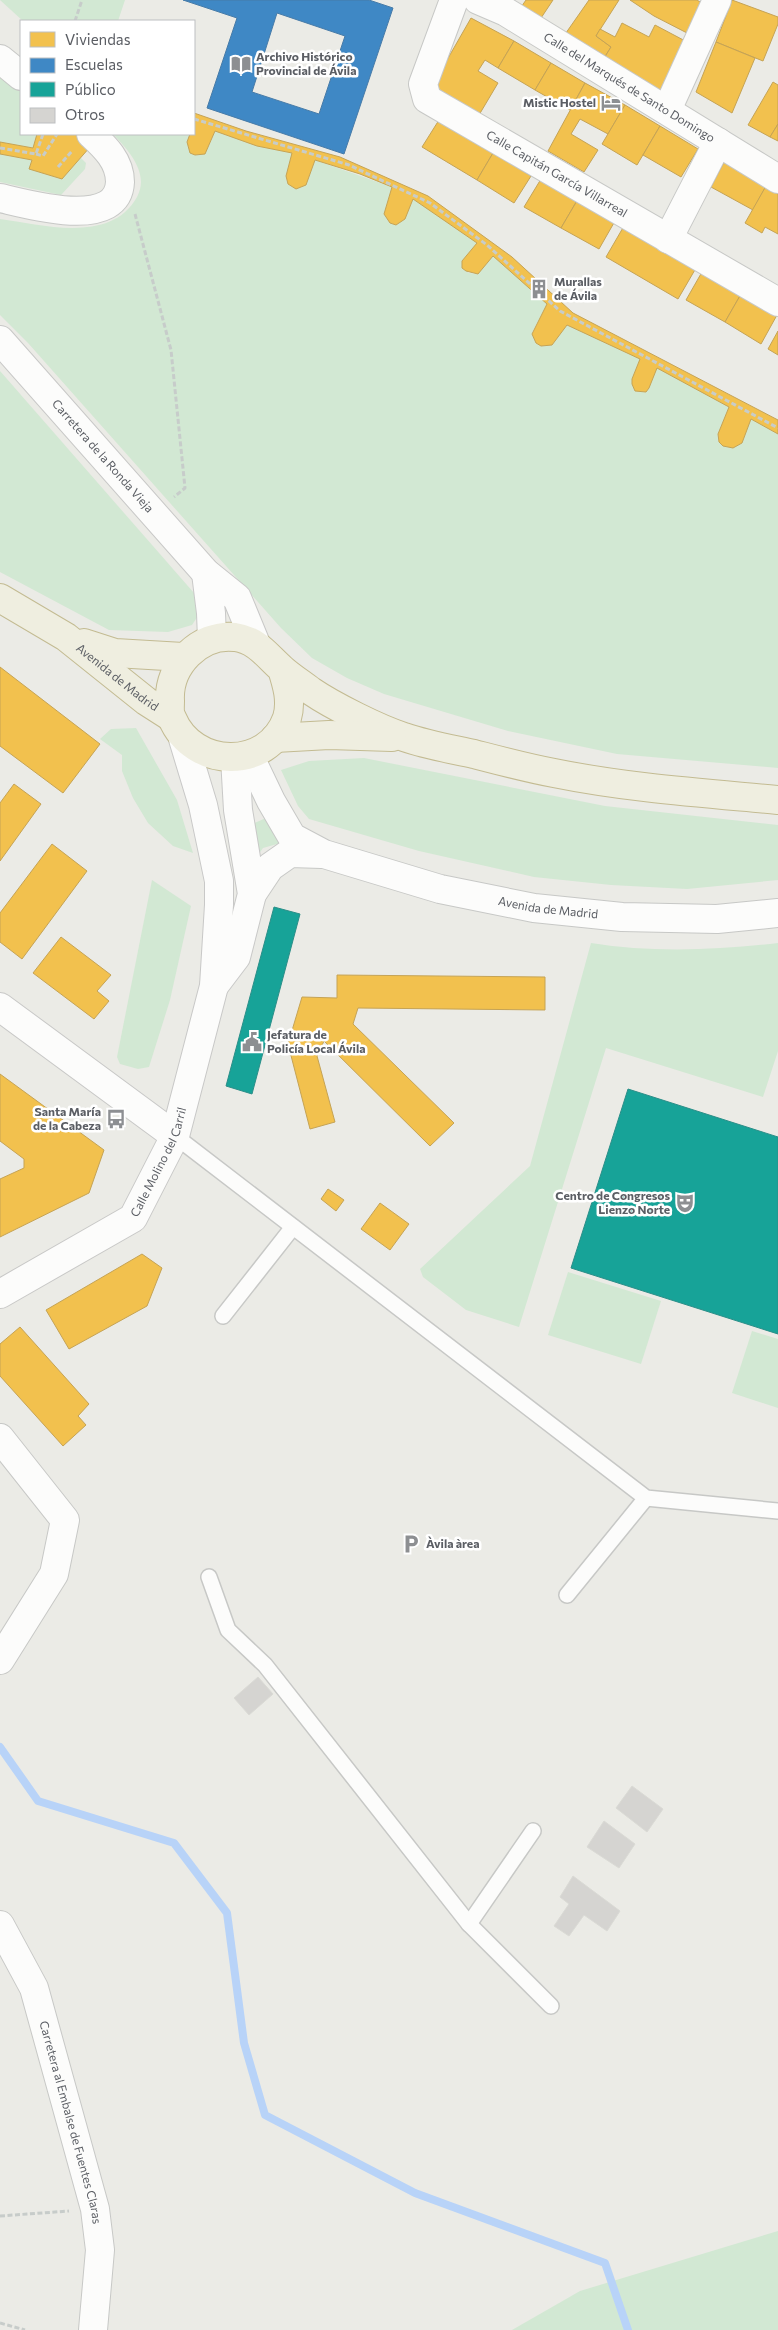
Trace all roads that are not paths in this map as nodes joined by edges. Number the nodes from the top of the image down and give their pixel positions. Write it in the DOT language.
graph roads {
  1 [pos="454,0"];
  2 [pos="478,0"];
  3 [pos="717,0"];
  4 [pos="0,59"];
  5 [pos="20,75"];
  6 [pos="667,110"];
  7 [pos="84,140"];
  8 [pos="718,142"];
  9 [pos="778,179"];
  10 [pos="0,198"];
  11 [pos="668,238"];
  12 [pos="778,302"];
  13 [pos="0,340"];
  14 [pos="206,573"];
  15 [pos="0,598"];
  16 [pos="66,637"];
  17 [pos="212,639"];
  18 [pos="256,644"];
  19 [pos="183,657"];
  20 [pos="282,669"];
  21 [pos="177,728"];
  22 [pos="403,737"];
  23 [pos="275,738"];
  24 [pos="242,757"];
  25 [pos="778,800"];
  26 [pos="324,854"];
  27 [pos="252,894"];
  28 [pos="778,912"];
  29 [pos="214,986"];
  30 [pos="0,1007"];
  31 [pos="174,1136"];
  32 [pos="293,1227"];
  33 [pos="0,1294"];
  34 [pos="223,1316"];
  35 [pos="0,1438"];
  36 [pos="646,1498"];
  37 [pos="778,1511"];
  38 [pos="209,1577"];
  39 [pos="567,1595"];
  40 [pos="0,1660"];
  41 [pos="533,1831"];
  42 [pos="469,1924"];
  43 [pos="0,1925"];
  44 [pos="551,2006"];
  45 [pos="93,2330"];
  1 -- 11 [label="street, Calle Capitán García Villarreal"];
  2 -- 6 [label="street, Calle del Marqués de Santo Domingo"];
  3 -- 6 [label="street"];
  4 -- 5 [label="street"];
  6 -- 8 [label="street, Calle del Marqués de Santo Domingo"];
  7 -- 10 [label="street"];
  8 -- 9 [label="street, Calle del Marqués de Santo Domingo"];
  8 -- 11 [label="street"];
  11 -- 12 [label="street, Calle Capitán García Villarreal"];
  13 -- 14 [label="street, Carretera de la Ronda Vieja"];
  14 -- 17 [label="street"];
  14 -- 18 [label="street, Carretera de la Ronda Vieja"];
  15 -- 16 [label="highway, Avenida de Madrid"];
  16 -- 19 [label="highway, Avenida de Madrid"];
  16 -- 21 [label="highway, Avenida de Madrid"];
  17 -- 18 [label="highway"];
  17 -- 19 [label="highway"];
  18 -- 20 [label="highway"];
  19 -- 21 [label="highway"];
  20 -- 22 [label="highway"];
  20 -- 23 [label="highway"];
  21 -- 24 [label="highway"];
  21 -- 29 [label="street, Calle Molino del Carril"];
  22 -- 23 [label="highway"];
  22 -- 25 [label="highway"];
  23 -- 24 [label="highway"];
  24 -- 26 [label="street, Avenida de Madrid"];
  24 -- 27 [label="street, Calle Molino del Carril"];
  26 -- 27 [label="street, Avenida de Madrid"];
  26 -- 28 [label="street, Avenida de Madrid"];
  27 -- 29 [label="street, Calle Molino del Carril"];
  29 -- 31 [label="street, Calle Molino del Carril"];
  30 -- 31 [label="street"];
  31 -- 32 [label="lane"];
  31 -- 33 [label="street, Calle Molino del Carril"];
  32 -- 34 [label="lane"];
  32 -- 36 [label="lane"];
  35 -- 40 [label="street"];
  36 -- 37 [label="lane"];
  36 -- 39 [label="lane"];
  38 -- 42 [label="lane"];
  41 -- 42 [label="lane"];
  42 -- 44 [label="lane"];
  43 -- 45 [label="street, Carretera al Embalse de Fuentes Claras"];
}
